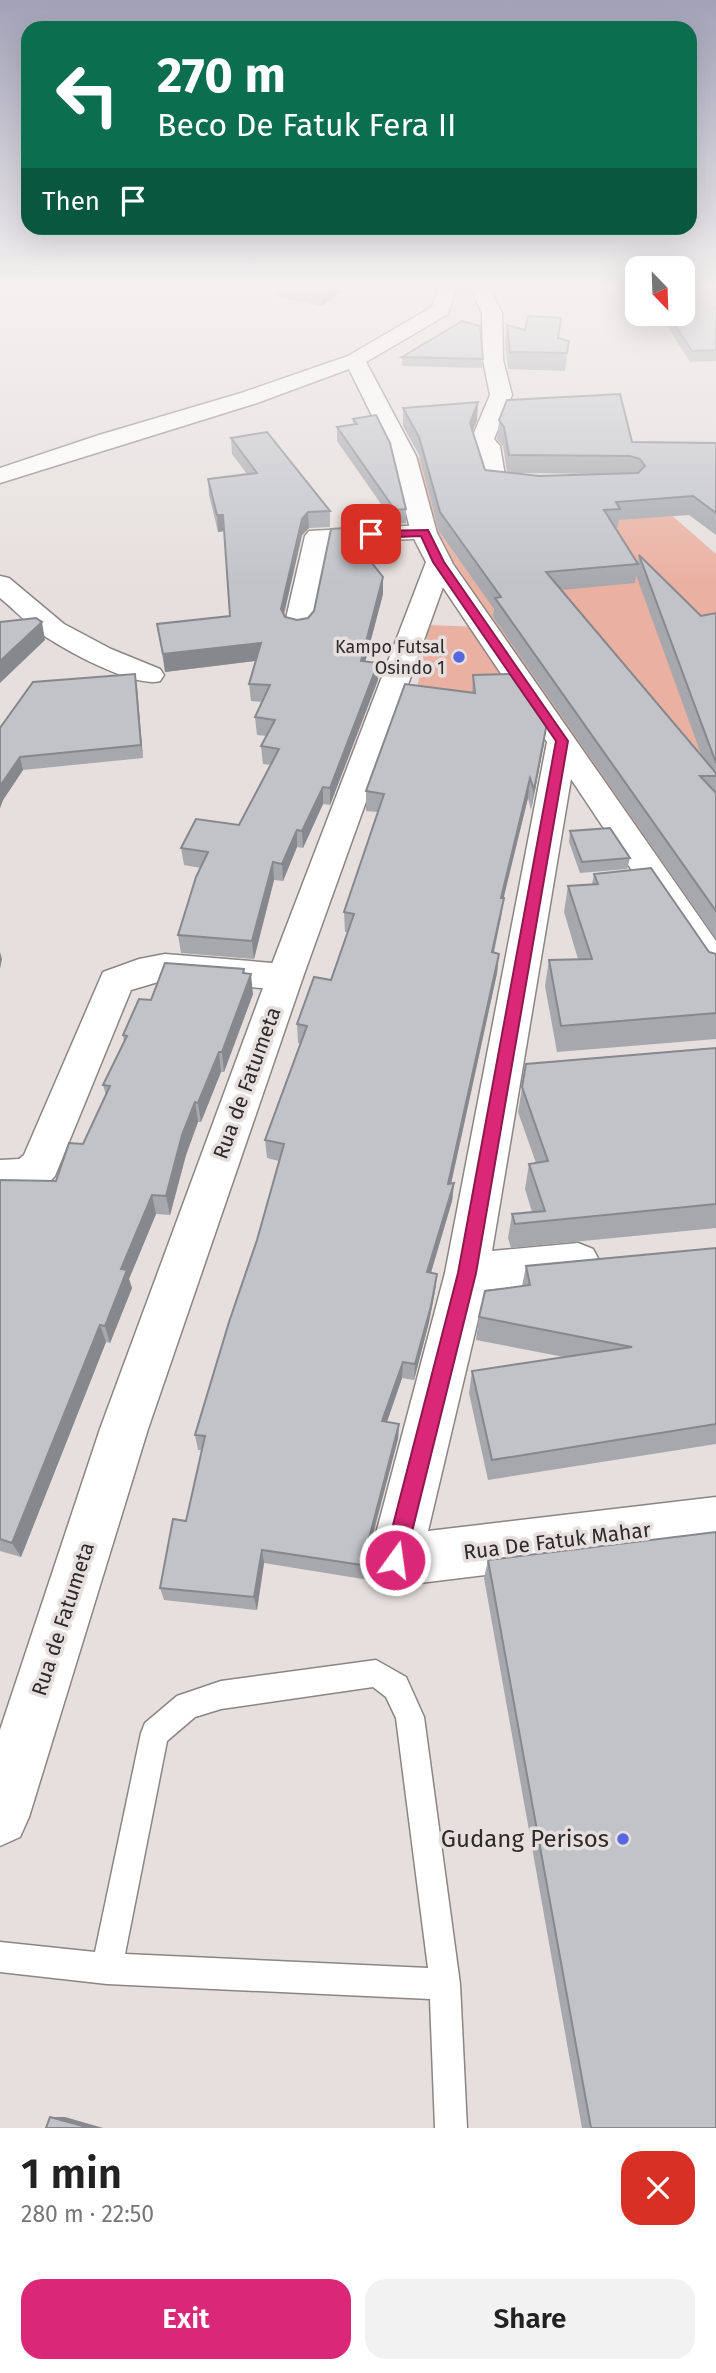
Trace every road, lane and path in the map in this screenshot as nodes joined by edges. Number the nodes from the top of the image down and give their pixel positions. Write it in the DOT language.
graph roads {
  1 [pos="282,386"];
  2 [pos="368,386"];
  3 [pos="499,386"];
  4 [pos="518,456"];
  5 [pos="490,458"];
  6 [pos="548,473"];
  7 [pos="0,476"];
  8 [pos="432,547"];
  9 [pos="0,584"];
  10 [pos="298,627"];
  11 [pos="150,676"];
  12 [pos="562,741"];
  13 [pos="653,880"];
  14 [pos="614,883"];
  15 [pos="716,968"];
  16 [pos="285,977"];
  17 [pos="0,1177"];
  18 [pos="619,1258"];
  19 [pos="467,1273"];
  20 [pos="716,1522"];
  21 [pos="0,1817"];
  22 [pos="0,1957"];
  23 [pos="107,1969"];
  24 [pos="445,1984"];
  25 [pos="451,2128"];
  1 -- 7 [label="street"];
  2 -- 8 [label="street"];
  3 -- 5 [label="street"];
  4 -- 5 [label="street"];
  5 -- 6 [label="street"];
  8 -- 10 [label="street"];
  8 -- 12 [label="street"];
  8 -- 16 [label="street, Rua de Fatumeta"];
  9 -- 11 [label="street"];
  12 -- 13 [label="street"];
  12 -- 19 [label="street, Rua De Fatuk Mahar"];
  13 -- 14 [label="street"];
  13 -- 15 [label="street"];
  16 -- 17 [label="street"];
  16 -- 21 [label="street, Rua de Fatumeta"];
  18 -- 19 [label="street"];
  19 -- 20 [label="street, Rua De Fatuk Mahar"];
  22 -- 23 [label="lane"];
  23 -- 24 [label="lane"];
  23 -- 24 [label="lane"];
  24 -- 25 [label="lane"];
}
